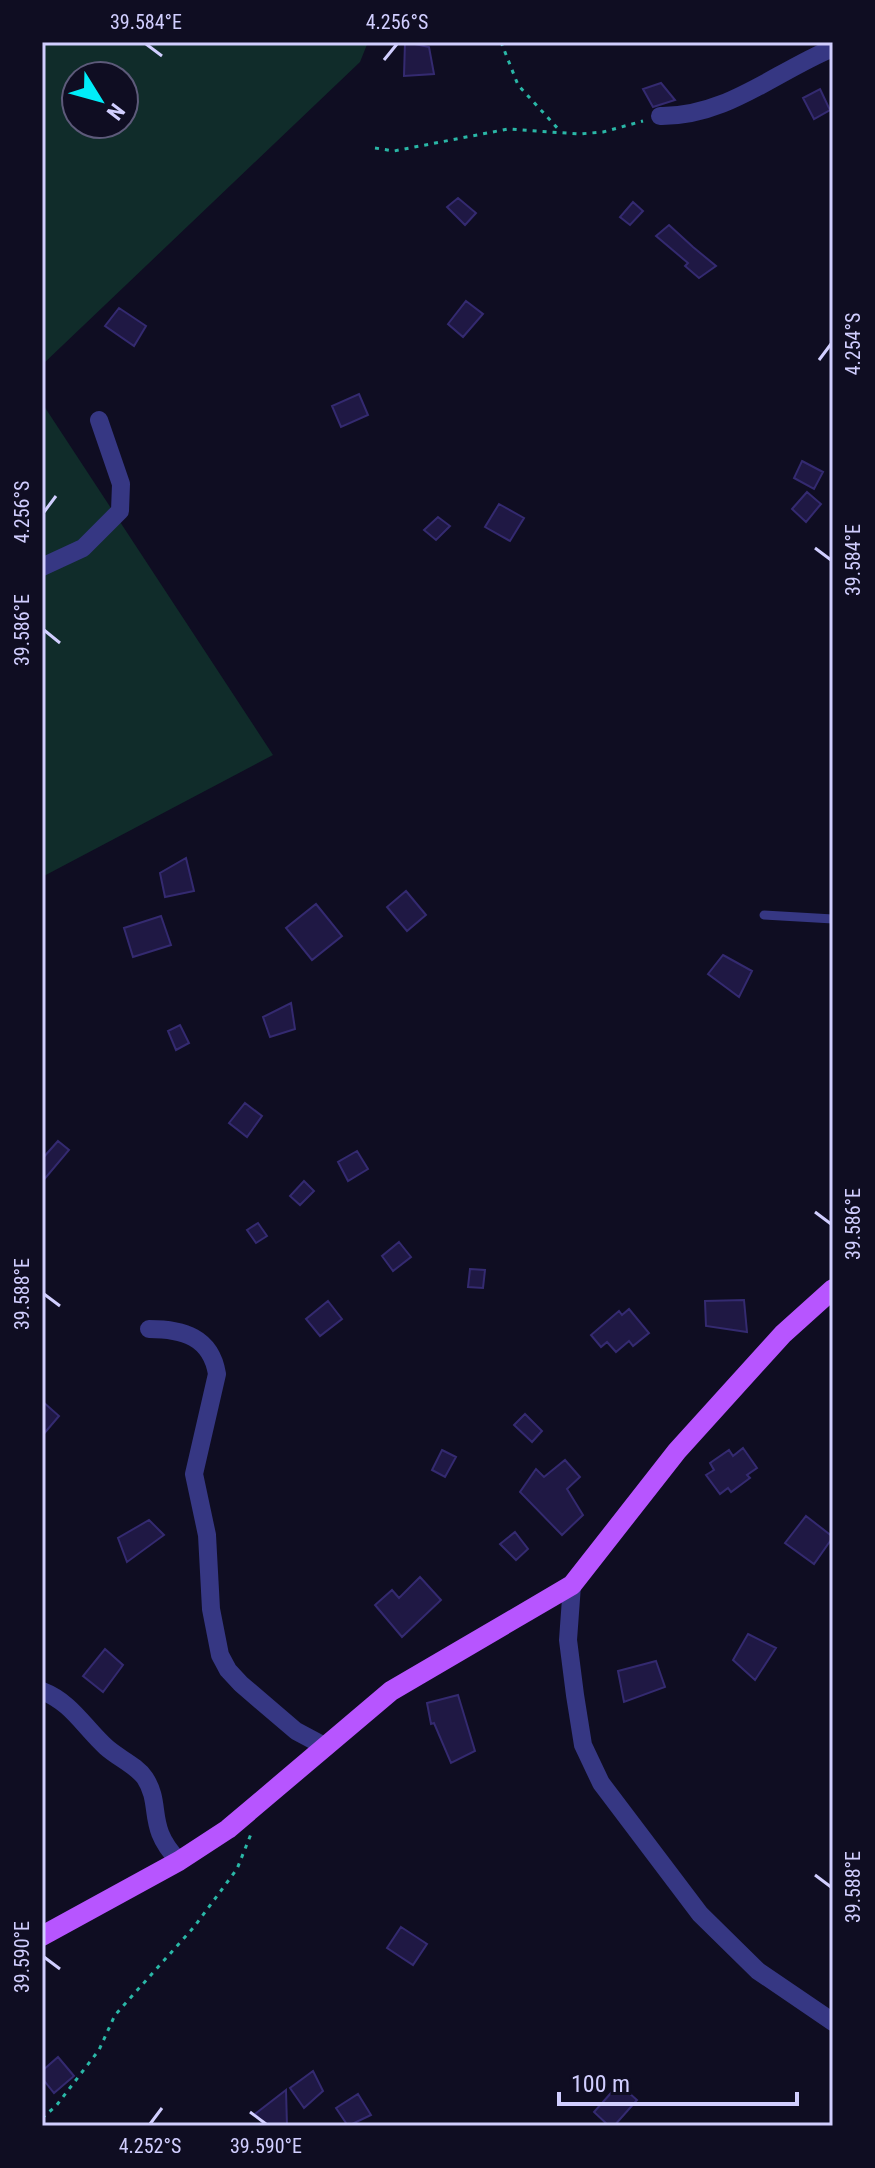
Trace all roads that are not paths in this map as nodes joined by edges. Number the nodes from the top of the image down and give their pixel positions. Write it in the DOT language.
graph roads {
  1 [pos="833,48"];
  2 [pos="660,116"];
  3 [pos="99,420"];
  4 [pos="42,567"];
  5 [pos="764,915"];
  6 [pos="833,919"];
  7 [pos="833,1289"];
  8 [pos="149,1329"];
  9 [pos="572,1585"];
  10 [pos="42,1691"];
  11 [pos="326,1747"];
  12 [pos="179,1861"];
  13 [pos="42,1936"];
  14 [pos="833,2022"];
  1 -- 2 [label="street"];
  3 -- 4 [label="street"];
  5 -- 6 [label="lane"];
  7 -- 9 [label="main road"];
  8 -- 11 [label="street"];
  9 -- 11 [label="main road"];
  9 -- 14 [label="street"];
  10 -- 12 [label="street"];
  11 -- 12 [label="main road"];
  12 -- 13 [label="main road"];
}
